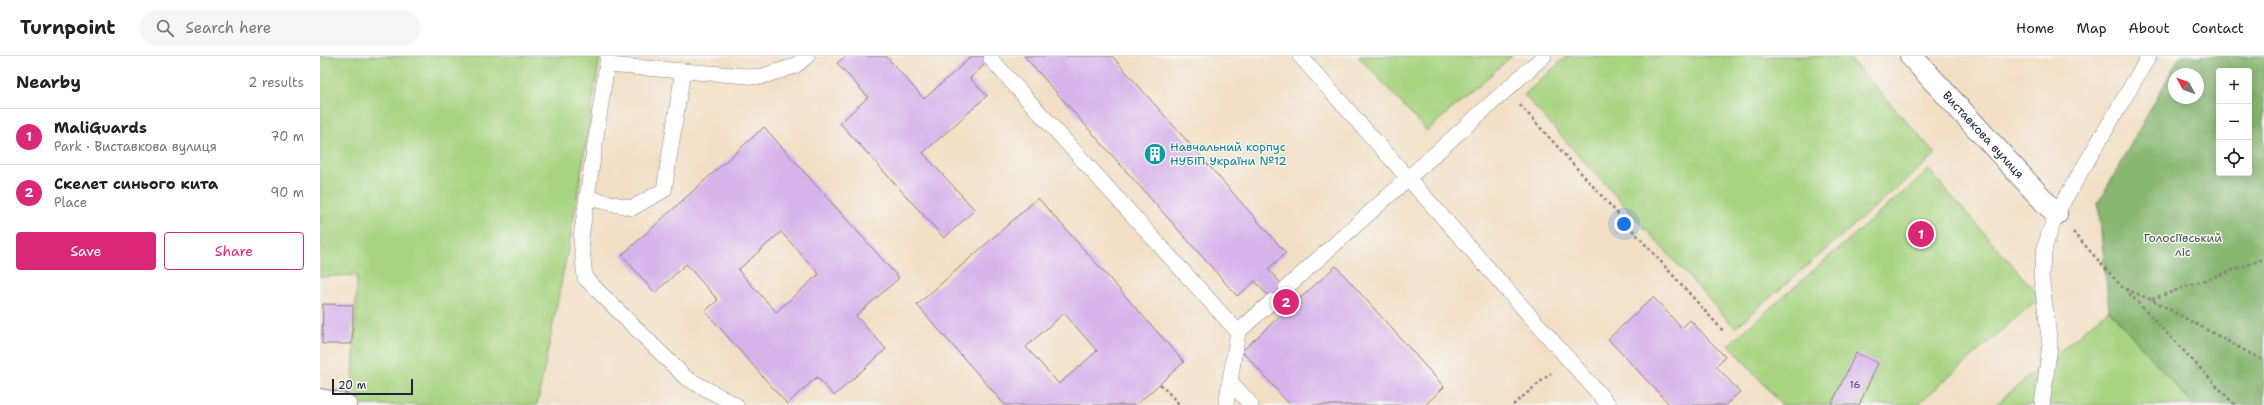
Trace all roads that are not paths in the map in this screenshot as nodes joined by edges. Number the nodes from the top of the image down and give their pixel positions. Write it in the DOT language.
graph roads {
  1 [pos="807,56"];
  2 [pos="1300,56"];
  3 [pos="1544,56"];
  4 [pos="1911,56"];
  5 [pos="2149,56"];
  6 [pos="991,59"];
  7 [pos="608,60"];
  8 [pos="683,71"];
  9 [pos="1409,178"];
  10 [pos="588,198"];
  11 [pos="2056,214"];
  12 [pos="1286,288"];
  13 [pos="1272,300"];
  14 [pos="1238,332"];
  15 [pos="1230,381"];
  16 [pos="320,400"];
  17 [pos="345,405"];
  18 [pos="736,405"];
  19 [pos="1226,405"];
  20 [pos="1251,405"];
  21 [pos="1610,405"];
  22 [pos="2042,405"];
  1 -- 8 [label="lane"];
  2 -- 9 [label="lane"];
  3 -- 9 [label="lane"];
  4 -- 11 [label="street, Виставкова вулиця"];
  5 -- 11 [label="lane"];
  6 -- 14 [label="lane"];
  7 -- 8 [label="lane"];
  7 -- 10 [label="lane"];
  8 -- 10 [label="lane"];
  9 -- 12 [label="lane"];
  9 -- 21 [label="lane"];
  10 -- 18 [label="lane"];
  11 -- 22 [label="lane"];
  13 -- 14 [label="lane"];
  14 -- 15 [label="lane"];
  15 -- 19 [label="lane"];
  15 -- 20 [label="lane"];
  16 -- 17 [label="street"];
}
